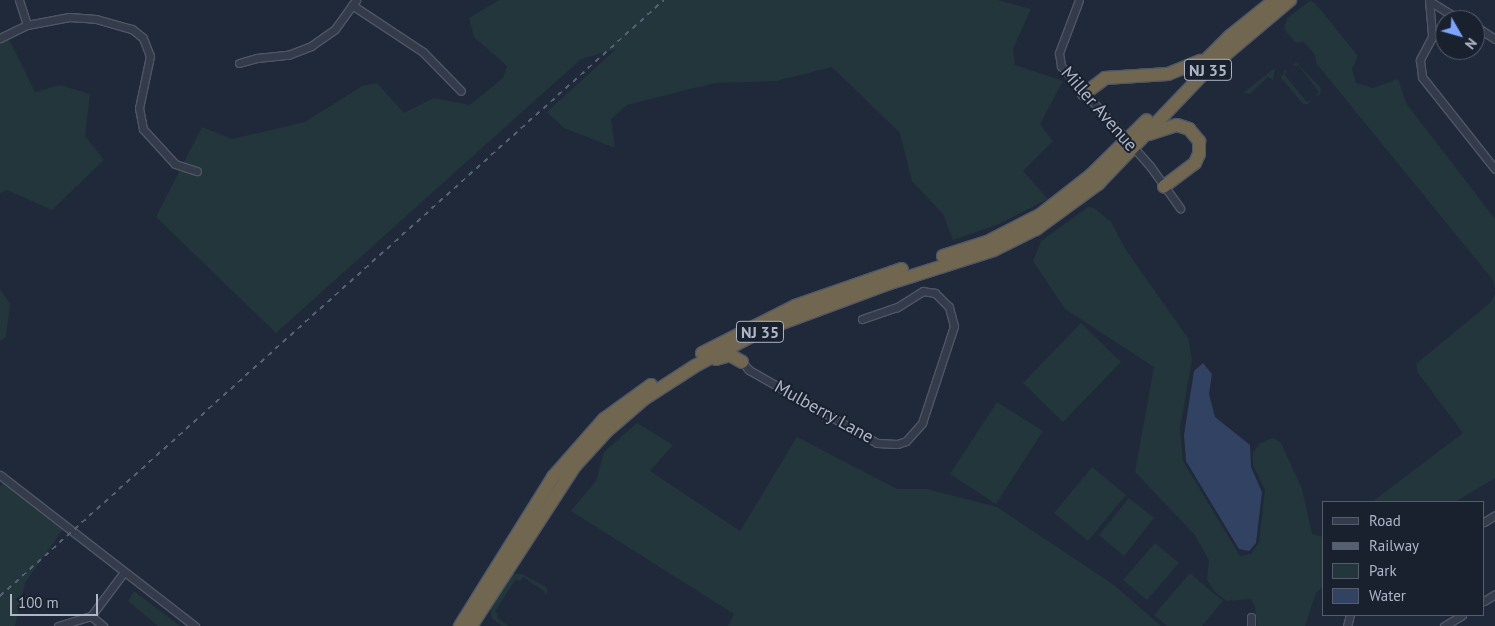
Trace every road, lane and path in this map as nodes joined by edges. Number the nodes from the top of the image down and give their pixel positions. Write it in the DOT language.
graph roads {
  1 [pos="19,0"];
  2 [pos="1079,0"];
  3 [pos="1275,0"];
  4 [pos="1290,0"];
  5 [pos="1430,1"];
  6 [pos="354,2"];
  7 [pos="1444,10"];
  8 [pos="27,25"];
  9 [pos="1435,35"];
  10 [pos="1432,37"];
  11 [pos="0,38"];
  12 [pos="1210,54"];
  13 [pos="239,63"];
  14 [pos="461,90"];
  15 [pos="1084,94"];
  16 [pos="1133,143"];
  17 [pos="1495,170"];
  18 [pos="197,171"];
  19 [pos="1164,186"];
  20 [pos="1180,208"];
  21 [pos="862,320"];
  22 [pos="763,330"];
  23 [pos="742,362"];
  24 [pos="695,366"];
  25 [pos="0,475"];
  26 [pos="124,572"];
  27 [pos="91,616"];
  28 [pos="1460,616"];
  29 [pos="1251,617"];
  30 [pos="58,626"];
  31 [pos="103,626"];
  32 [pos="195,626"];
  33 [pos="460,626"];
  34 [pos="471,626"];
  35 [pos="1251,626"];
  36 [pos="1444,626"];
  1 -- 8 [label="street"];
  2 -- 15 [label="street, Miller Avenue"];
  3 -- 12 [label="highway, NJ 35"];
  4 -- 16 [label="highway, NJ 35"];
  5 -- 7 [label="street"];
  5 -- 10 [label="street"];
  6 -- 13 [label="street"];
  6 -- 14 [label="street"];
  8 -- 11 [label="street"];
  8 -- 18 [label="street"];
  9 -- 10 [label="street"];
  10 -- 17 [label="street"];
  12 -- 15 [label="highway"];
  12 -- 16 [label="highway, NJ 35"];
  15 -- 16 [label="street, Miller Avenue"];
  16 -- 19 [label="street, Miller Avenue"];
  16 -- 19 [label="highway"];
  16 -- 22 [label="highway, NJ 35"];
  16 -- 33 [label="highway, NJ 35"];
  19 -- 20 [label="street, Miller Avenue"];
  21 -- 23 [label="street, Mulberry Lane"];
  22 -- 23 [label="highway"];
  22 -- 24 [label="highway, NJ 35"];
  23 -- 24 [label="highway"];
  24 -- 34 [label="highway, NJ 35"];
  25 -- 26 [label="street"];
  26 -- 27 [label="street"];
  26 -- 32 [label="street"];
  27 -- 30 [label="street"];
  27 -- 31 [label="street"];
  28 -- 36 [label="street"];
  29 -- 35 [label="street"];
}
